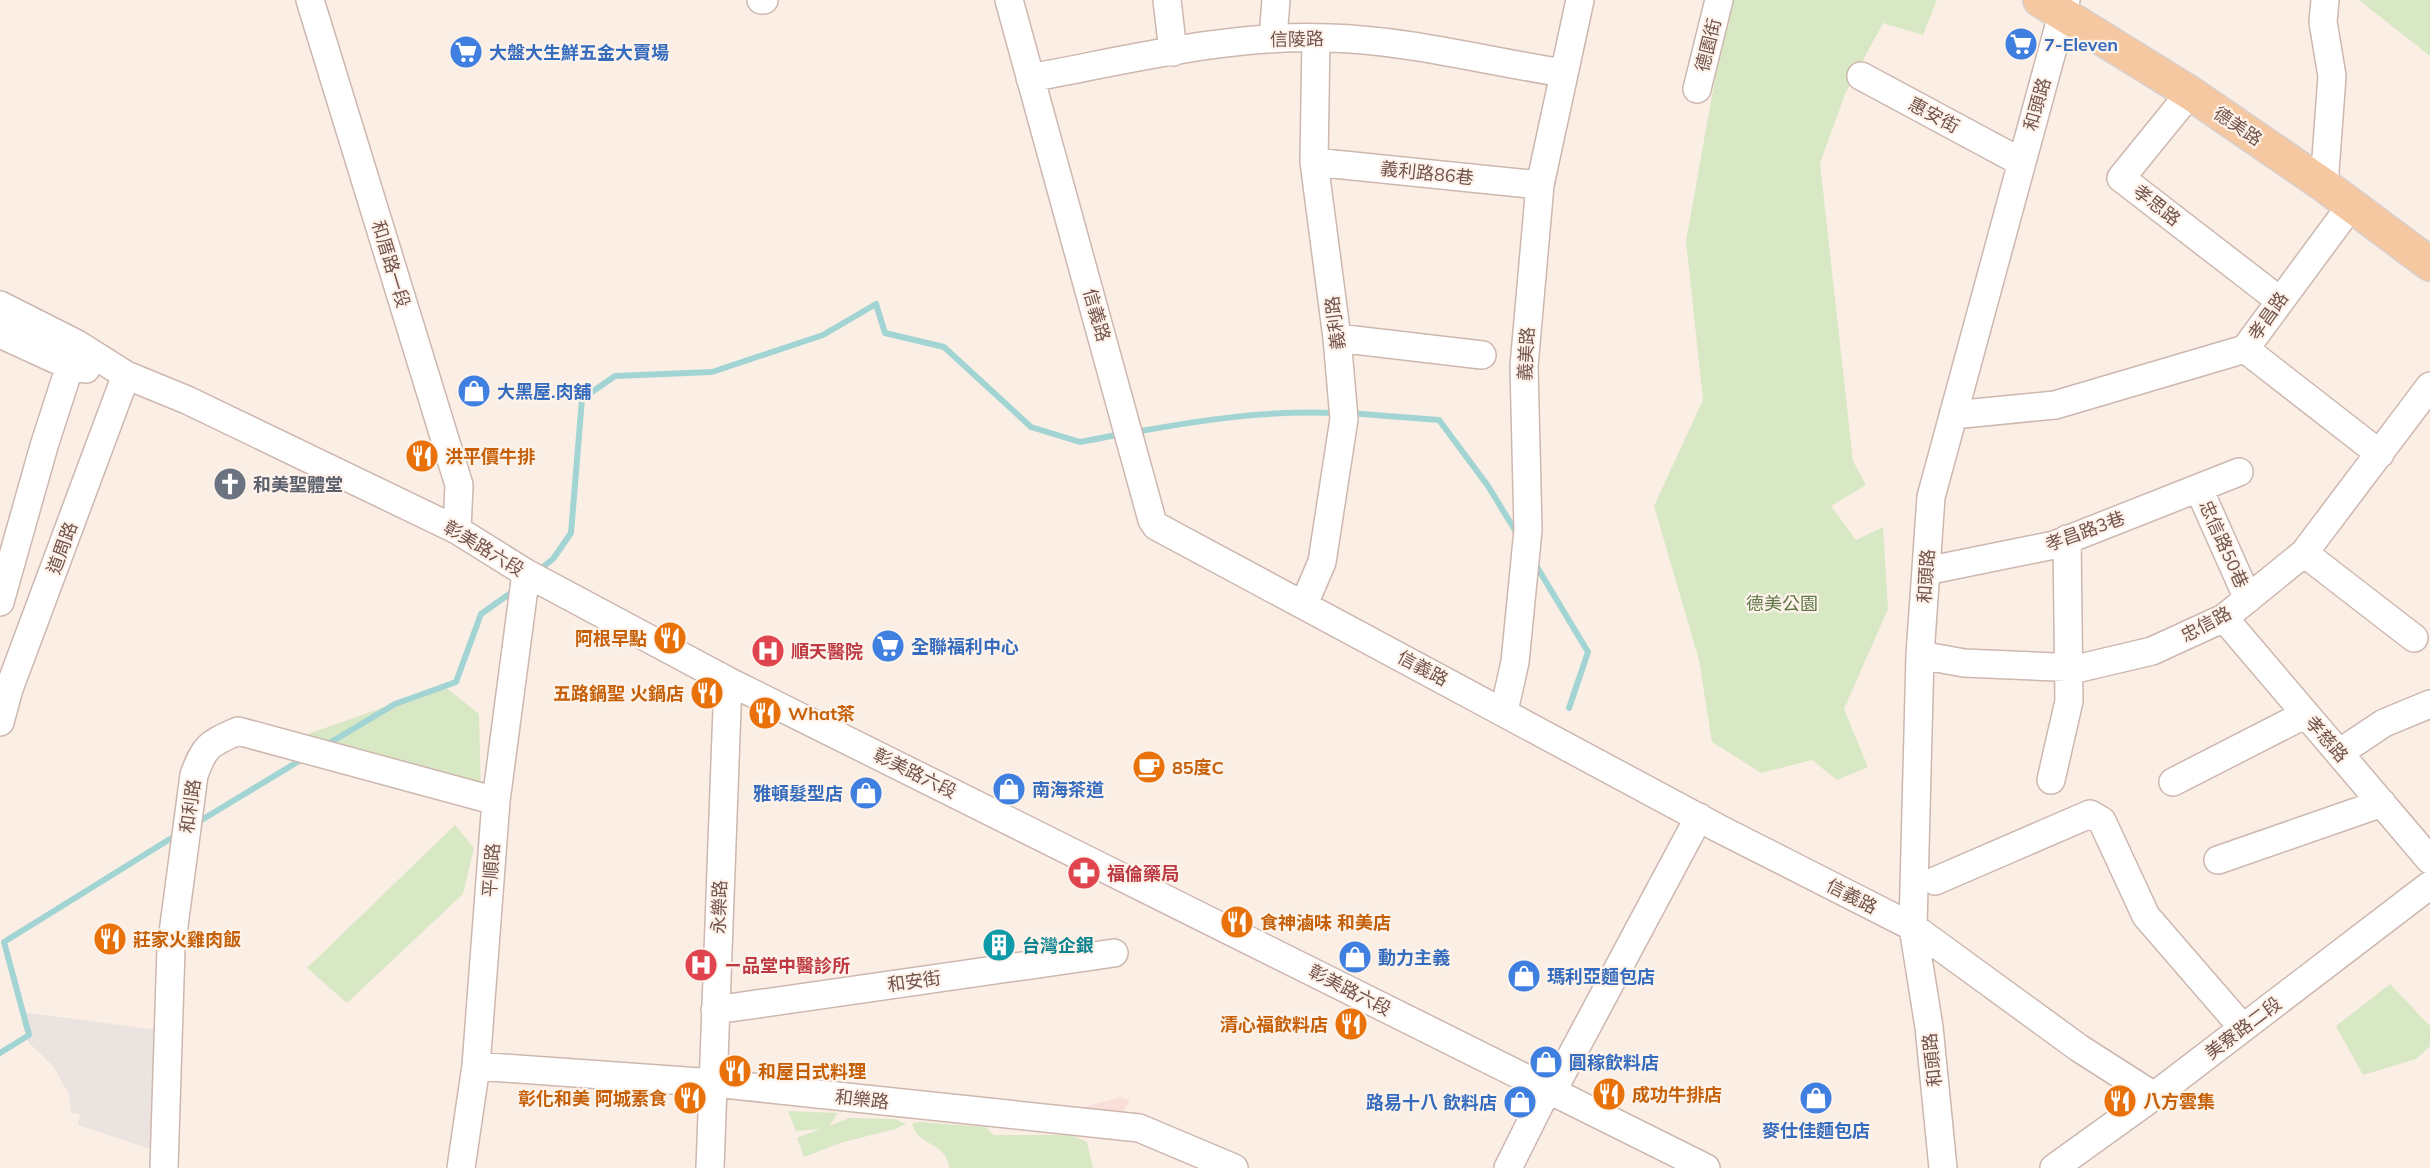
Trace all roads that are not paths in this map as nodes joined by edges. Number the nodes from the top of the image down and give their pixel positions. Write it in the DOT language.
graph roads {
  1 [pos="310,0"];
  2 [pos="1010,0"];
  3 [pos="1167,0"];
  4 [pos="1276,0"];
  5 [pos="1580,0"];
  6 [pos="1719,0"];
  7 [pos="2325,0"];
  8 [pos="2056,4"];
  9 [pos="1273,38"];
  10 [pos="1316,38"];
  11 [pos="1173,52"];
  12 [pos="1564,72"];
  13 [pos="1861,76"];
  14 [pos="1030,78"];
  15 [pos="1697,89"];
  16 [pos="2190,93"];
  17 [pos="2013,158"];
  18 [pos="1314,162"];
  19 [pos="1540,185"];
  20 [pos="2324,185"];
  21 [pos="2352,204"];
  22 [pos="2430,264"];
  23 [pos="2279,300"];
  24 [pos="0,305"];
  25 [pos="0,334"];
  26 [pos="1337,338"];
  27 [pos="2245,349"];
  28 [pos="73,355"];
  29 [pos="1482,355"];
  30 [pos="126,375"];
  31 [pos="2430,386"];
  32 [pos="1953,414"];
  33 [pos="2380,454"];
  34 [pos="2239,472"];
  35 [pos="2199,489"];
  36 [pos="457,530"];
  37 [pos="2067,539"];
  38 [pos="2304,553"];
  39 [pos="1926,571"];
  40 [pos="526,573"];
  41 [pos="1,599"];
  42 [pos="2248,599"];
  43 [pos="1304,604"];
  44 [pos="2224,618"];
  45 [pos="2414,638"];
  46 [pos="1920,655"];
  47 [pos="2069,668"];
  48 [pos="728,681"];
  49 [pos="2430,704"];
  50 [pos="1504,711"];
  51 [pos="2306,714"];
  52 [pos="0,722"];
  53 [pos="2339,753"];
  54 [pos="2051,780"];
  55 [pos="2173,782"];
  56 [pos="496,801"];
  57 [pos="2382,803"];
  58 [pos="1699,817"];
  59 [pos="2218,860"];
  60 [pos="2430,860"];
  61 [pos="1935,880"];
  62 [pos="2430,885"];
  63 [pos="1913,927"];
  64 [pos="1114,953"];
  65 [pos="715,1010"];
  66 [pos="2243,1028"];
  67 [pos="476,1066"];
  68 [pos="714,1083"];
  69 [pos="1550,1091"];
  70 [pos="2154,1096"];
  71 [pos="164,1168"];
  72 [pos="461,1168"];
  73 [pos="710,1168"];
  74 [pos="1234,1168"];
  75 [pos="1508,1168"];
  76 [pos="1706,1168"];
  77 [pos="1943,1168"];
  78 [pos="2054,1168"];
  1 -- 36 [label="street, 和厝路一段"];
  2 -- 14 [label="street, 信義路"];
  3 -- 11 [label="street"];
  4 -- 9 [label="street"];
  5 -- 12 [label="street, 義美路"];
  6 -- 15 [label="street, 德園街"];
  7 -- 20 [label="street"];
  8 -- 16 [label="main road, 德美路"];
  8 -- 17 [label="street, 和頭路"];
  9 -- 10 [label="street, 信陵路"];
  9 -- 11 [label="street, 信陵路"];
  10 -- 12 [label="street, 信陵路"];
  10 -- 18 [label="street, 義利路"];
  11 -- 14 [label="street, 信陵路"];
  12 -- 19 [label="street, 義美路"];
  13 -- 17 [label="street, 惠安街"];
  14 -- 43 [label="street, 信義路"];
  16 -- 20 [label="main road, 德美路"];
  16 -- 23 [label="street, 孝思路"];
  17 -- 32 [label="street, 和頭路"];
  18 -- 19 [label="street, 義利路86巷"];
  18 -- 26 [label="street, 義利路"];
  19 -- 50 [label="street, 義美路"];
  20 -- 21 [label="main road, 德美路"];
  21 -- 22 [label="main road, 德美路"];
  21 -- 23 [label="street, 孝昌路"];
  23 -- 27 [label="street, 孝昌路"];
  24 -- 28 [label="street, 彰美路六段"];
  25 -- 28 [label="street, 彰美路六段"];
  26 -- 29 [label="street"];
  26 -- 43 [label="street, 義利路"];
  27 -- 32 [label="street"];
  27 -- 33 [label="street, 孝昌路"];
  28 -- 30 [label="street, 彰美路六段"];
  28 -- 41 [label="street"];
  30 -- 36 [label="street, 彰美路六段"];
  30 -- 52 [label="street, 道周路"];
  31 -- 33 [label="street, 忠信路"];
  32 -- 39 [label="street, 和頭路"];
  33 -- 38 [label="street, 忠信路"];
  34 -- 35 [label="street, 孝昌路3巷"];
  35 -- 37 [label="street, 孝昌路3巷"];
  35 -- 42 [label="street, 忠信路50巷"];
  36 -- 40 [label="street, 彰美路六段"];
  37 -- 39 [label="street, 孝昌路3巷"];
  37 -- 47 [label="street"];
  38 -- 42 [label="street, 忠信路"];
  38 -- 45 [label="street"];
  39 -- 46 [label="street, 和頭路"];
  40 -- 48 [label="street, 彰美路六段"];
  40 -- 56 [label="street, 平順路"];
  42 -- 44 [label="street, 忠信路"];
  43 -- 50 [label="street, 信義路"];
  44 -- 47 [label="street, 忠信路"];
  44 -- 51 [label="street, 孝慈路"];
  46 -- 47 [label="street, 忠信路"];
  46 -- 63 [label="street, 和頭路"];
  47 -- 54 [label="street"];
  48 -- 65 [label="street, 永樂路"];
  48 -- 69 [label="street, 彰美路六段"];
  49 -- 53 [label="street"];
  50 -- 58 [label="street, 信義路"];
  51 -- 53 [label="street, 孝慈路"];
  51 -- 55 [label="street"];
  53 -- 57 [label="street, 孝慈路"];
  56 -- 67 [label="street, 平順路"];
  56 -- 71 [label="street, 和利路"];
  57 -- 59 [label="street"];
  57 -- 60 [label="street, 孝慈路"];
  58 -- 63 [label="street, 信義路"];
  58 -- 69 [label="street"];
  61 -- 66 [label="street"];
  62 -- 66 [label="street, 美寮路二段"];
  63 -- 70 [label="street, 信義路"];
  63 -- 77 [label="street, 和頭路"];
  64 -- 65 [label="street, 和安街"];
  65 -- 68 [label="street, 永樂路"];
  66 -- 70 [label="street, 美寮路二段"];
  67 -- 68 [label="street, 和樂路"];
  67 -- 72 [label="street, 平順路"];
  68 -- 73 [label="street, 永樂路"];
  68 -- 74 [label="street, 和樂路"];
  69 -- 75 [label="street"];
  69 -- 76 [label="street, 彰美路六段"];
  70 -- 78 [label="street, 美寮路二段"];
}
